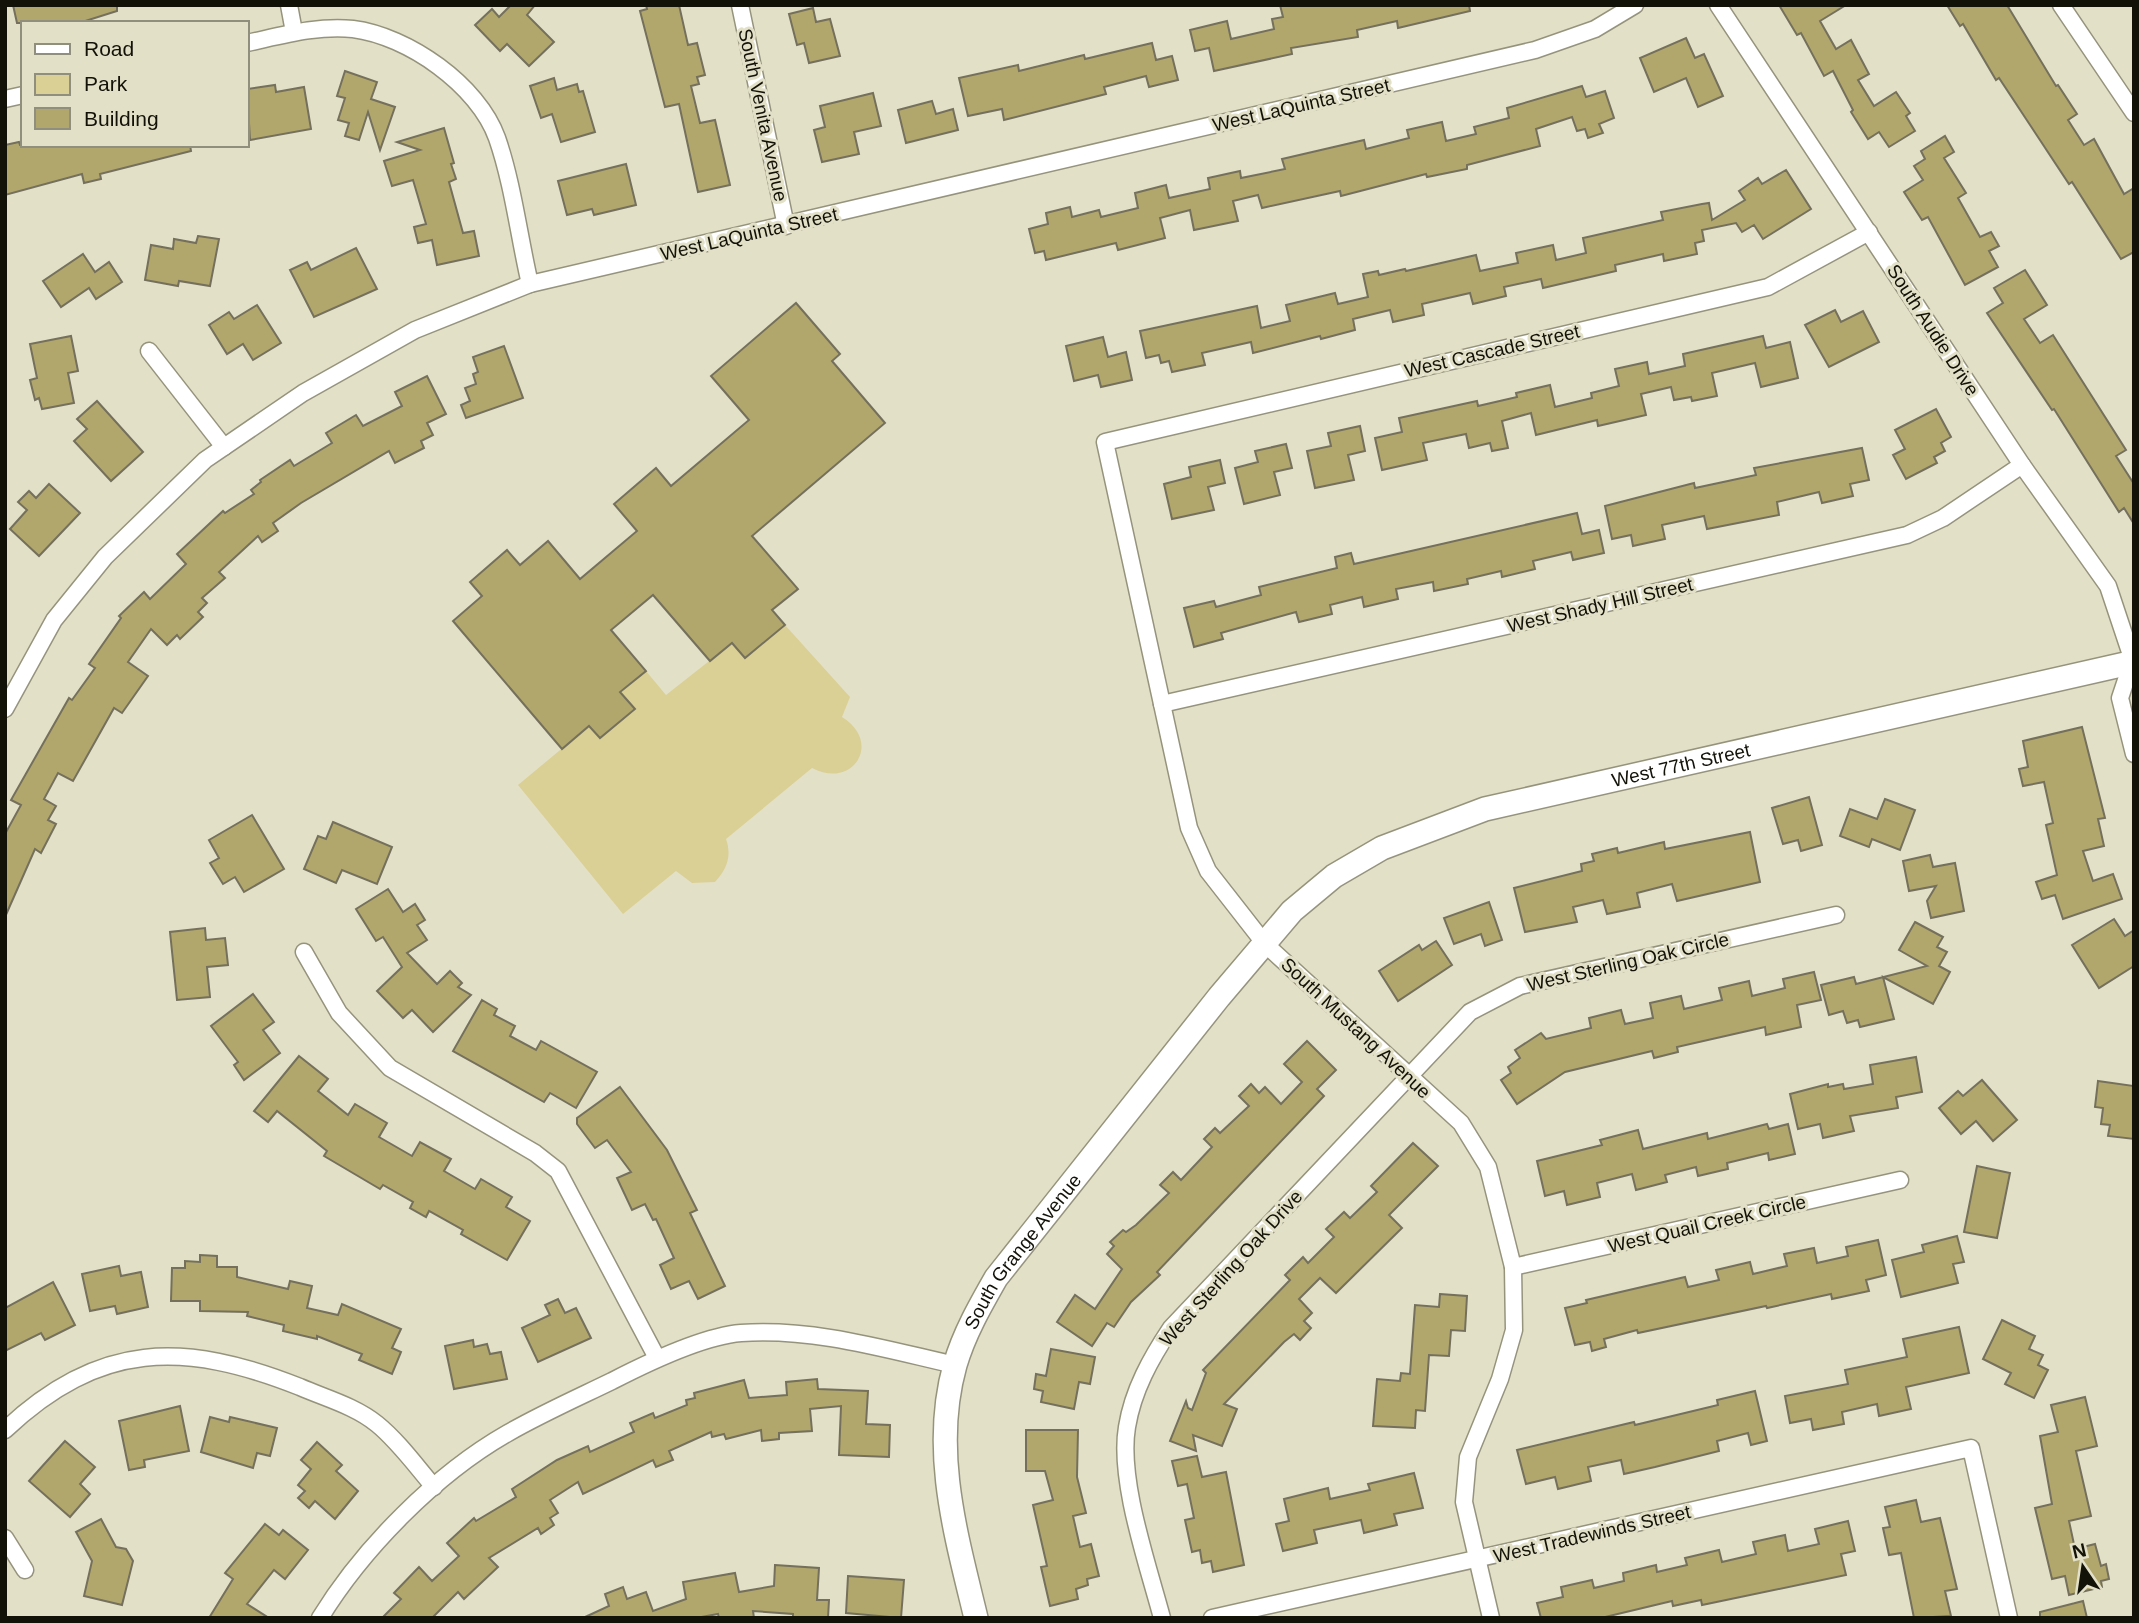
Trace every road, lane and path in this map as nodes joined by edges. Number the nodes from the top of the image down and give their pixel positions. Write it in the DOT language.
graph roads {
  1 [pos="289,5"];
  2 [pos="740,5"];
  3 [pos="1634,5"];
  4 [pos="1718,5"];
  5 [pos="2061,5"];
  6 [pos="294,33"];
  7 [pos="248,43"];
  8 [pos="2134,113"];
  9 [pos="786,226"];
  10 [pos="1869,233"];
  11 [pos="530,284"];
  12 [pos="149,351"];
  13 [pos="1105,442"];
  14 [pos="224,447"];
  15 [pos="2022,465"];
  16 [pos="2133,663"];
  17 [pos="11,686"];
  18 [pos="1162,704"];
  19 [pos="5,709"];
  20 [pos="2134,754"];
  21 [pos="1836,915"];
  22 [pos="1265,944"];
  23 [pos="304,952"];
  24 [pos="1410,1077"];
  25 [pos="1900,1180"];
  26 [pos="1513,1268"];
  27 [pos="657,1358"];
  28 [pos="955,1365"];
  29 [pos="5,1430"];
  30 [pos="434,1487"];
  31 [pos="5,1538"];
  32 [pos="1478,1560"];
  33 [pos="25,1570"];
  34 [pos="320,1618"];
  35 [pos="976,1618"];
  36 [pos="1161,1618"];
  37 [pos="1212,1618"];
  38 [pos="1491,1618"];
  39 [pos="2009,1618"];
  1 -- 6 [label="street"];
  2 -- 9 [label="street, South Venita Avenue"];
  3 -- 9 [label="street, West LaQuinta Street"];
  4 -- 10 [label="street, South Audie Drive"];
  5 -- 8 [label="street"];
  6 -- 7 [label="street"];
  6 -- 11 [label="street"];
  9 -- 11 [label="street, West LaQuinta Street"];
  10 -- 13 [label="street, West Cascade Street"];
  10 -- 15 [label="street, South Audie Drive"];
  11 -- 14 [label="street, West LaQuinta Street"];
  12 -- 14 [label="street"];
  13 -- 18 [label="street, South Mustang Avenue"];
  14 -- 17 [label="street, West LaQuinta Street"];
  15 -- 16 [label="street, South Audie Drive"];
  15 -- 18 [label="street, West Shady Hill Street"];
  16 -- 20 [label="street"];
  16 -- 22 [label="street, West 77th Street"];
  17 -- 19 [label="street, West LaQuinta Street"];
  18 -- 22 [label="street, South Mustang Avenue"];
  21 -- 24 [label="street, West Sterling Oak Circle"];
  22 -- 24 [label="street, South Mustang Avenue"];
  22 -- 28 [label="street, South Grange Avenue"];
  23 -- 27 [label="street"];
  24 -- 26 [label="street, South Mustang Avenue"];
  24 -- 36 [label="street, West Sterling Oak Drive"];
  25 -- 26 [label="street, West Quail Creek Circle"];
  26 -- 32 [label="street, South Mustang Avenue"];
  27 -- 28 [label="street"];
  27 -- 30 [label="street"];
  28 -- 35 [label="street, South Grange Avenue"];
  29 -- 30 [label="street"];
  30 -- 34 [label="street"];
  31 -- 33 [label="street"];
  32 -- 37 [label="street, West Tradewinds Street"];
  32 -- 38 [label="street, South Mustang Avenue"];
  32 -- 39 [label="street, West Tradewinds Street"];
}
